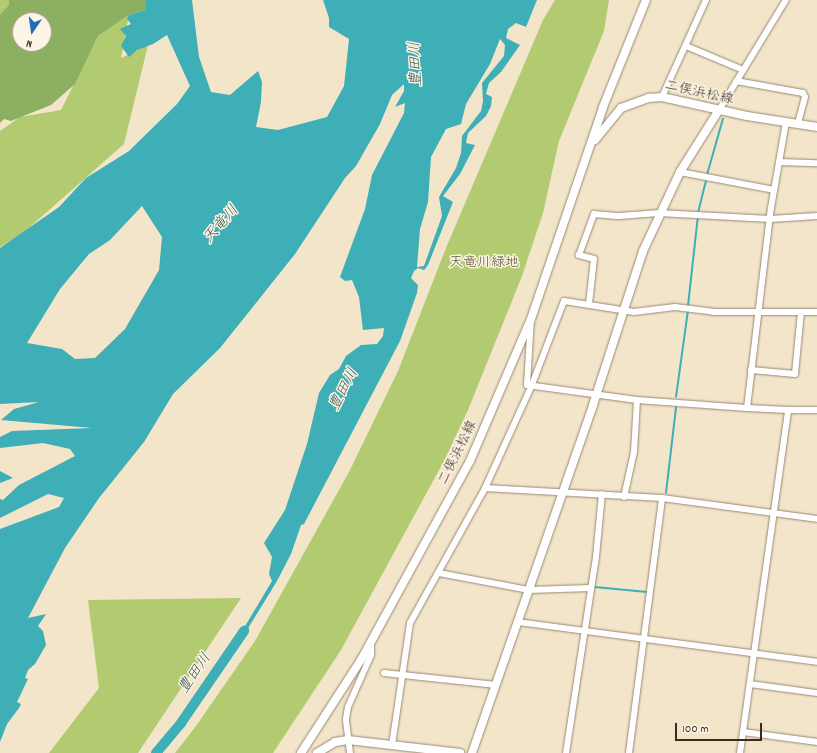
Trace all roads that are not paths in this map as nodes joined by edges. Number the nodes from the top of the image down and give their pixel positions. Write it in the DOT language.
graph roads {
  1 [pos="646,0"];
  2 [pos="706,0"];
  3 [pos="786,0"];
  4 [pos="686,46"];
  5 [pos="743,70"];
  6 [pos="736,81"];
  7 [pos="662,97"];
  8 [pos="719,110"];
  9 [pos="786,122"];
  10 [pos="798,124"];
  11 [pos="817,127"];
  12 [pos="593,142"];
  13 [pos="779,162"];
  14 [pos="817,163"];
  15 [pos="680,172"];
  16 [pos="774,190"];
  17 [pos="659,213"];
  18 [pos="817,216"];
  19 [pos="770,219"];
  20 [pos="589,304"];
  21 [pos="623,310"];
  22 [pos="759,312"];
  23 [pos="801,312"];
  24 [pos="817,312"];
  25 [pos="531,319"];
  26 [pos="751,370"];
  27 [pos="531,387"];
  28 [pos="594,395"];
  29 [pos="637,400"];
  30 [pos="747,408"];
  31 [pos="788,410"];
  32 [pos="817,410"];
  33 [pos="485,488"];
  34 [pos="562,492"];
  35 [pos="602,494"];
  36 [pos="624,497"];
  37 [pos="662,498"];
  38 [pos="773,513"];
  39 [pos="817,519"];
  40 [pos="439,573"];
  41 [pos="592,588"];
  42 [pos="528,590"];
  43 [pos="518,622"];
  44 [pos="584,630"];
  45 [pos="643,638"];
  46 [pos="371,642"];
  47 [pos="754,653"];
  48 [pos="817,662"];
  49 [pos="384,673"];
  50 [pos="403,675"];
  51 [pos="750,684"];
  52 [pos="496,685"];
  53 [pos="817,692"];
  54 [pos="743,732"];
  55 [pos="348,740"];
  56 [pos="817,742"];
  57 [pos="392,745"];
  58 [pos="301,753"];
  59 [pos="317,753"];
  60 [pos="350,753"];
  61 [pos="460,753"];
  62 [pos="472,753"];
  63 [pos="566,753"];
  64 [pos="628,753"];
  65 [pos="740,753"];
  1 -- 12 [label="main road, 二俣浜松線"];
  2 -- 4 [label="street"];
  3 -- 5 [label="street"];
  4 -- 5 [label="street"];
  4 -- 7 [label="street"];
  5 -- 6 [label="street"];
  6 -- 8 [label="street"];
  6 -- 10 [label="street"];
  7 -- 8 [label="main road, 二俣浜松線"];
  7 -- 12 [label="main road, 二俣浜松線"];
  8 -- 9 [label="main road, 二俣浜松線"];
  8 -- 15 [label="main road"];
  9 -- 10 [label="main road, 二俣浜松線"];
  9 -- 13 [label="street"];
  10 -- 11 [label="main road, 二俣浜松線"];
  12 -- 25 [label="main road, 二俣浜松線"];
  13 -- 14 [label="street"];
  13 -- 16 [label="street"];
  15 -- 16 [label="street"];
  15 -- 17 [label="main road"];
  16 -- 19 [label="street"];
  17 -- 19 [label="street"];
  17 -- 20 [label="street"];
  17 -- 21 [label="main road"];
  18 -- 19 [label="street"];
  19 -- 22 [label="street"];
  20 -- 21 [label="street"];
  20 -- 27 [label="street"];
  21 -- 22 [label="street"];
  21 -- 28 [label="main road"];
  22 -- 23 [label="street"];
  22 -- 26 [label="street"];
  23 -- 24 [label="street"];
  23 -- 26 [label="street"];
  25 -- 27 [label="street"];
  25 -- 46 [label="main road, 二俣浜松線"];
  26 -- 30 [label="street"];
  27 -- 28 [label="street"];
  27 -- 33 [label="street"];
  28 -- 29 [label="street"];
  28 -- 34 [label="main road"];
  29 -- 30 [label="street"];
  29 -- 36 [label="street"];
  30 -- 31 [label="street"];
  31 -- 32 [label="street"];
  31 -- 38 [label="street"];
  33 -- 34 [label="street"];
  33 -- 40 [label="street"];
  34 -- 35 [label="street"];
  34 -- 42 [label="main road"];
  35 -- 36 [label="street"];
  35 -- 41 [label="street"];
  36 -- 37 [label="street"];
  37 -- 38 [label="street"];
  37 -- 45 [label="street"];
  38 -- 39 [label="street"];
  38 -- 47 [label="street"];
  40 -- 42 [label="street"];
  40 -- 50 [label="street"];
  41 -- 42 [label="street"];
  41 -- 44 [label="street"];
  42 -- 43 [label="main road"];
  43 -- 44 [label="street"];
  43 -- 52 [label="main road"];
  44 -- 45 [label="street"];
  44 -- 63 [label="street"];
  45 -- 47 [label="street"];
  45 -- 64 [label="street"];
  46 -- 55 [label="street"];
  46 -- 58 [label="main road, 二俣浜松線"];
  47 -- 48 [label="street"];
  47 -- 51 [label="street"];
  49 -- 50 [label="street"];
  50 -- 52 [label="street"];
  50 -- 57 [label="street"];
  51 -- 53 [label="street"];
  51 -- 54 [label="street"];
  52 -- 62 [label="main road"];
  54 -- 56 [label="street"];
  54 -- 65 [label="street"];
  55 -- 57 [label="main road"];
  55 -- 59 [label="main road"];
  55 -- 60 [label="street"];
  57 -- 61 [label="main road"];
}
